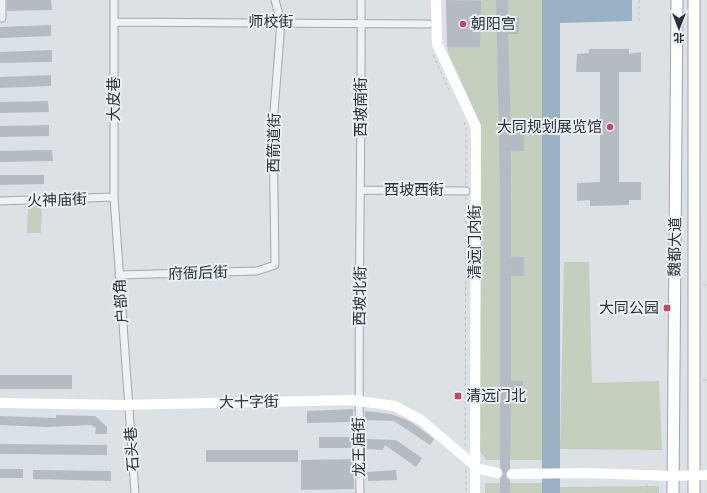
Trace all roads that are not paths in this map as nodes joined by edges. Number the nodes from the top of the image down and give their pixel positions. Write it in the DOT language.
graph roads {
  1 [pos="2,0"];
  2 [pos="114,0"];
  3 [pos="275,0"];
  4 [pos="361,0"];
  5 [pos="436,0"];
  6 [pos="677,0"];
  7 [pos="694,0"];
  8 [pos="0,18"];
  9 [pos="114,22"];
  10 [pos="281,22"];
  11 [pos="361,23"];
  12 [pos="429,24"];
  13 [pos="362,190"];
  14 [pos="466,191"];
  15 [pos="114,197"];
  16 [pos="0,201"];
  17 [pos="275,265"];
  18 [pos="119,275"];
  19 [pos="358,401"];
  20 [pos="0,403"];
  21 [pos="128,405"];
  22 [pos="475,468"];
  23 [pos="694,475"];
  24 [pos="707,475"];
  25 [pos="673,476"];
  26 [pos="135,493"];
  27 [pos="360,493"];
  28 [pos="475,493"];
  29 [pos="673,493"];
  30 [pos="694,493"];
  1 -- 8 [label="street"];
  2 -- 9 [label="street, 大皮巷"];
  3 -- 10 [label="street, 西箭道街"];
  4 -- 11 [label="street, 西坡南街"];
  5 -- 22 [label="main road, 清远门内街"];
  6 -- 25 [label="main road, 魏都大道"];
  7 -- 23 [label="main road, 魏都大道"];
  9 -- 10 [label="street, 师校街"];
  9 -- 15 [label="street, 大皮巷"];
  10 -- 11 [label="street, 师校街"];
  10 -- 17 [label="street, 西箭道街"];
  11 -- 12 [label="street, 师校街"];
  11 -- 13 [label="street, 西坡南街"];
  13 -- 14 [label="street, 西坡西街"];
  13 -- 19 [label="street, 西坡北街"];
  15 -- 16 [label="street, 火神庙街"];
  15 -- 18 [label="street, 户部角"];
  17 -- 18 [label="street, 府衙后街"];
  18 -- 21 [label="street, 户部角"];
  19 -- 21 [label="main road, 大十字街"];
  19 -- 22 [label="main road, 大十字街"];
  19 -- 27 [label="street, 龙王庙街"];
  20 -- 21 [label="main road, 大十字街"];
  21 -- 26 [label="street, 石头巷"];
  22 -- 25 [label="main road"];
  22 -- 28 [label="main road, 清远门内街"];
  23 -- 24 [label="main road"];
  23 -- 25 [label="main road"];
  23 -- 30 [label="main road, 魏都大道"];
  25 -- 29 [label="main road, 魏都大道"];
}
